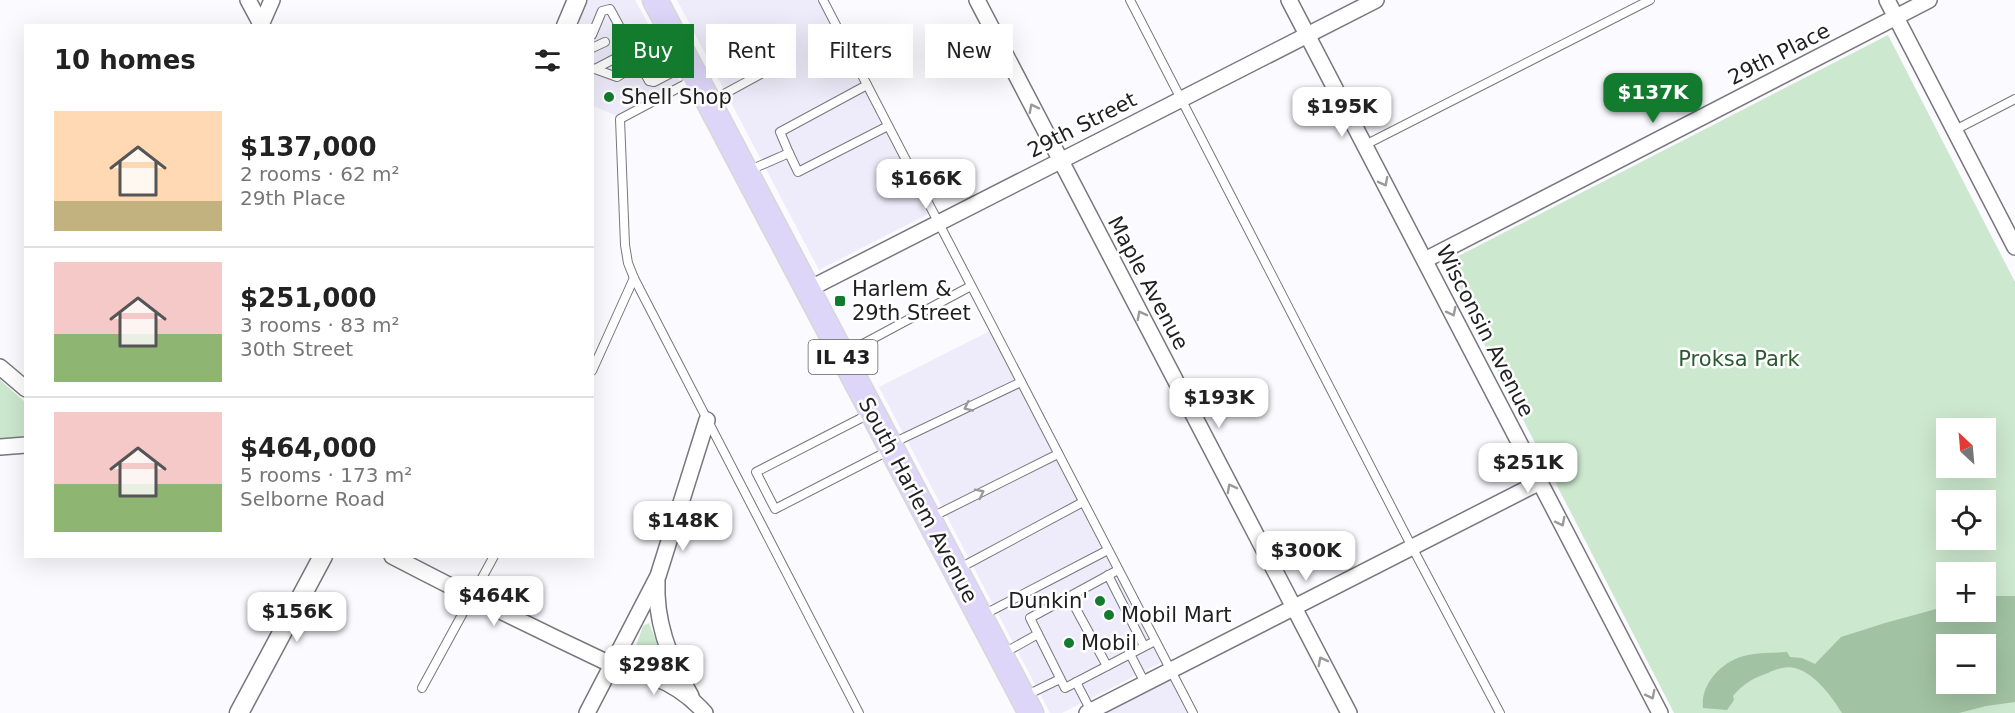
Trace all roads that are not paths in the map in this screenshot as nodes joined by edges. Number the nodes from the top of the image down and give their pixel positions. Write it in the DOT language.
graph roads {
  1 [pos="248,0"];
  2 [pos="272,0"];
  3 [pos="576,0"];
  4 [pos="655,0"];
  5 [pos="823,0"];
  6 [pos="977,0"];
  7 [pos="1130,0"];
  8 [pos="1289,0"];
  9 [pos="1376,0"];
  10 [pos="1650,0"];
  11 [pos="1887,0"];
  12 [pos="1929,0"];
  13 [pos="1896,17"];
  14 [pos="261,24"];
  15 [pos="262,24"];
  16 [pos="567,24"];
  17 [pos="619,24"];
  18 [pos="668,24"];
  19 [pos="594,30"];
  20 [pos="1307,34"];
  21 [pos="605,42"];
  22 [pos="594,47"];
  23 [pos="612,60"];
  24 [pos="594,68"];
  25 [pos="694,73"];
  26 [pos="612,75"];
  27 [pos="649,78"];
  28 [pos="667,78"];
  29 [pos="682,78"];
  30 [pos="753,78"];
  31 [pos="867,85"];
  32 [pos="1181,98"];
  33 [pos="2015,99"];
  34 [pos="709,102"];
  35 [pos="888,126"];
  36 [pos="1955,130"];
  37 [pos="1365,145"];
  38 [pos="789,153"];
  39 [pos="1060,160"];
  40 [pos="746,172"];
  41 [pos="939,223"];
  42 [pos="2015,246"];
  43 [pos="1425,260"];
  44 [pos="634,278"];
  45 [pos="971,286"];
  46 [pos="807,290"];
  47 [pos="842,355"];
  48 [pos="0,367"];
  49 [pos="594,367"];
  50 [pos="1021,382"];
  51 [pos="24,387"];
  52 [pos="872,412"];
  53 [pos="707,420"];
  54 [pos="24,445"];
  55 [pos="0,447"];
  56 [pos="890,447"];
  57 [pos="1058,454"];
  58 [pos="1540,482"];
  59 [pos="1083,502"];
  60 [pos="928,519"];
  61 [pos="1412,547"];
  62 [pos="1108,550"];
  63 [pos="322,558"];
  64 [pos="396,558"];
  65 [pos="493,558"];
  66 [pos="955,570"];
  67 [pos="1118,570"];
  68 [pos="1108,575"];
  69 [pos="658,576"];
  70 [pos="1069,596"];
  71 [pos="472,598"];
  72 [pos="1293,607"];
  73 [pos="979,616"];
  74 [pos="1038,634"];
  75 [pos="1155,641"];
  76 [pos="1144,646"];
  77 [pos="1130,654"];
  78 [pos="1000,655"];
  79 [pos="612,665"];
  80 [pos="1107,666"];
  81 [pos="1170,670"];
  82 [pos="1060,679"];
  83 [pos="1076,682"];
  84 [pos="1145,683"];
  85 [pos="422,688"];
  86 [pos="693,699"];
  87 [pos="1027,705"];
  88 [pos="1089,712"];
  89 [pos="239,713"];
  90 [pos="587,713"];
  91 [pos="705,713"];
  92 [pos="859,713"];
  93 [pos="1193,713"];
  94 [pos="1349,713"];
  95 [pos="1500,713"];
  96 [pos="1660,713"];
  1 -- 14 [label="street"];
  2 -- 15 [label="street"];
  3 -- 16 [label="street"];
  4 -- 18 [label="main road, South Harlem Avenue / IL 43"];
  5 -- 31 [label="lane"];
  39 -- 6 [label="street, Maple Avenue, one-way"];
  7 -- 32 [label="lane"];
  8 -- 20 [label="street, Wisconsin Avenue"];
  9 -- 20 [label="street, 29th Street"];
  10 -- 37 [label="lane"];
  11 -- 13 [label="street"];
  12 -- 13 [label="street, 29th Place"];
  13 -- 36 [label="street"];
  13 -- 43 [label="street, 29th Place"];
  17 -- 19 [label="lane"];
  20 -- 32 [label="street, 29th Street"];
  20 -- 37 [label="street, Wisconsin Avenue"];
  21 -- 22 [label="lane"];
  23 -- 24 [label="lane"];
  24 -- 26 [label="lane"];
  25 -- 34 [label="main road, South Harlem Avenue / IL 43"];
  27 -- 28 [label="lane"];
  29 -- 44 [label="lane"];
  30 -- 34 [label="lane"];
  31 -- 35 [label="lane"];
  31 -- 38 [label="lane"];
  32 -- 39 [label="street, 29th Street"];
  32 -- 61 [label="lane"];
  33 -- 36 [label="lane"];
  34 -- 40 [label="main road, South Harlem Avenue / IL 43"];
  35 -- 38 [label="lane"];
  35 -- 41 [label="lane"];
  36 -- 42 [label="street"];
  37 -- 43 [label="street, Wisconsin Avenue, one-way"];
  38 -- 40 [label="lane"];
  39 -- 41 [label="street, 29th Street"];
  72 -- 39 [label="street, Maple Avenue, one-way"];
  40 -- 46 [label="main road, South Harlem Avenue / IL 43"];
  41 -- 45 [label="lane"];
  41 -- 46 [label="street, 29th Street"];
  43 -- 58 [label="street, Wisconsin Avenue, one-way"];
  44 -- 49 [label="lane"];
  44 -- 53 [label="lane"];
  45 -- 47 [label="lane"];
  45 -- 50 [label="lane"];
  46 -- 47 [label="main road, South Harlem Avenue / IL 43"];
  47 -- 52 [label="main road, South Harlem Avenue / IL 43"];
  48 -- 51 [label="street"];
  50 -- 56 [label="lane, one-way"];
  50 -- 57 [label="lane"];
  52 -- 56 [label="main road, South Harlem Avenue / IL 43"];
  52 -- 56 [label="lane"];
  53 -- 69 [label="street"];
  53 -- 92 [label="lane"];
  54 -- 55 [label="street"];
  56 -- 60 [label="main road, South Harlem Avenue / IL 43"];
  57 -- 59 [label="lane"];
  60 -- 57 [label="lane, one-way"];
  58 -- 61 [label="street"];
  58 -- 96 [label="street, Wisconsin Avenue, one-way"];
  59 -- 62 [label="lane"];
  59 -- 66 [label="lane"];
  60 -- 66 [label="main road, South Harlem Avenue / IL 43"];
  61 -- 72 [label="street"];
  61 -- 95 [label="lane"];
  62 -- 67 [label="lane"];
  62 -- 73 [label="lane"];
  63 -- 89 [label="street"];
  64 -- 71 [label="street"];
  65 -- 71 [label="lane"];
  66 -- 73 [label="main road, South Harlem Avenue / IL 43"];
  67 -- 68 [label="lane"];
  67 -- 75 [label="lane"];
  68 -- 70 [label="lane"];
  68 -- 76 [label="lane"];
  69 -- 79 [label="street"];
  69 -- 86 [label="street"];
  70 -- 74 [label="lane"];
  70 -- 80 [label="lane"];
  71 -- 79 [label="street"];
  71 -- 85 [label="lane"];
  72 -- 81 [label="street"];
  94 -- 72 [label="street, Maple Avenue, one-way"];
  73 -- 78 [label="main road, South Harlem Avenue / IL 43"];
  74 -- 78 [label="lane"];
  74 -- 82 [label="lane"];
  75 -- 76 [label="lane"];
  75 -- 81 [label="lane"];
  76 -- 77 [label="lane"];
  77 -- 80 [label="lane"];
  77 -- 84 [label="lane"];
  78 -- 87 [label="main road, South Harlem Avenue / IL 43"];
  79 -- 86 [label="street"];
  79 -- 90 [label="street"];
  80 -- 83 [label="lane"];
  81 -- 84 [label="street"];
  81 -- 93 [label="lane"];
  82 -- 83 [label="lane"];
  82 -- 87 [label="lane"];
  83 -- 88 [label="lane"];
  84 -- 88 [label="street"];
  86 -- 91 [label="street"];
}
